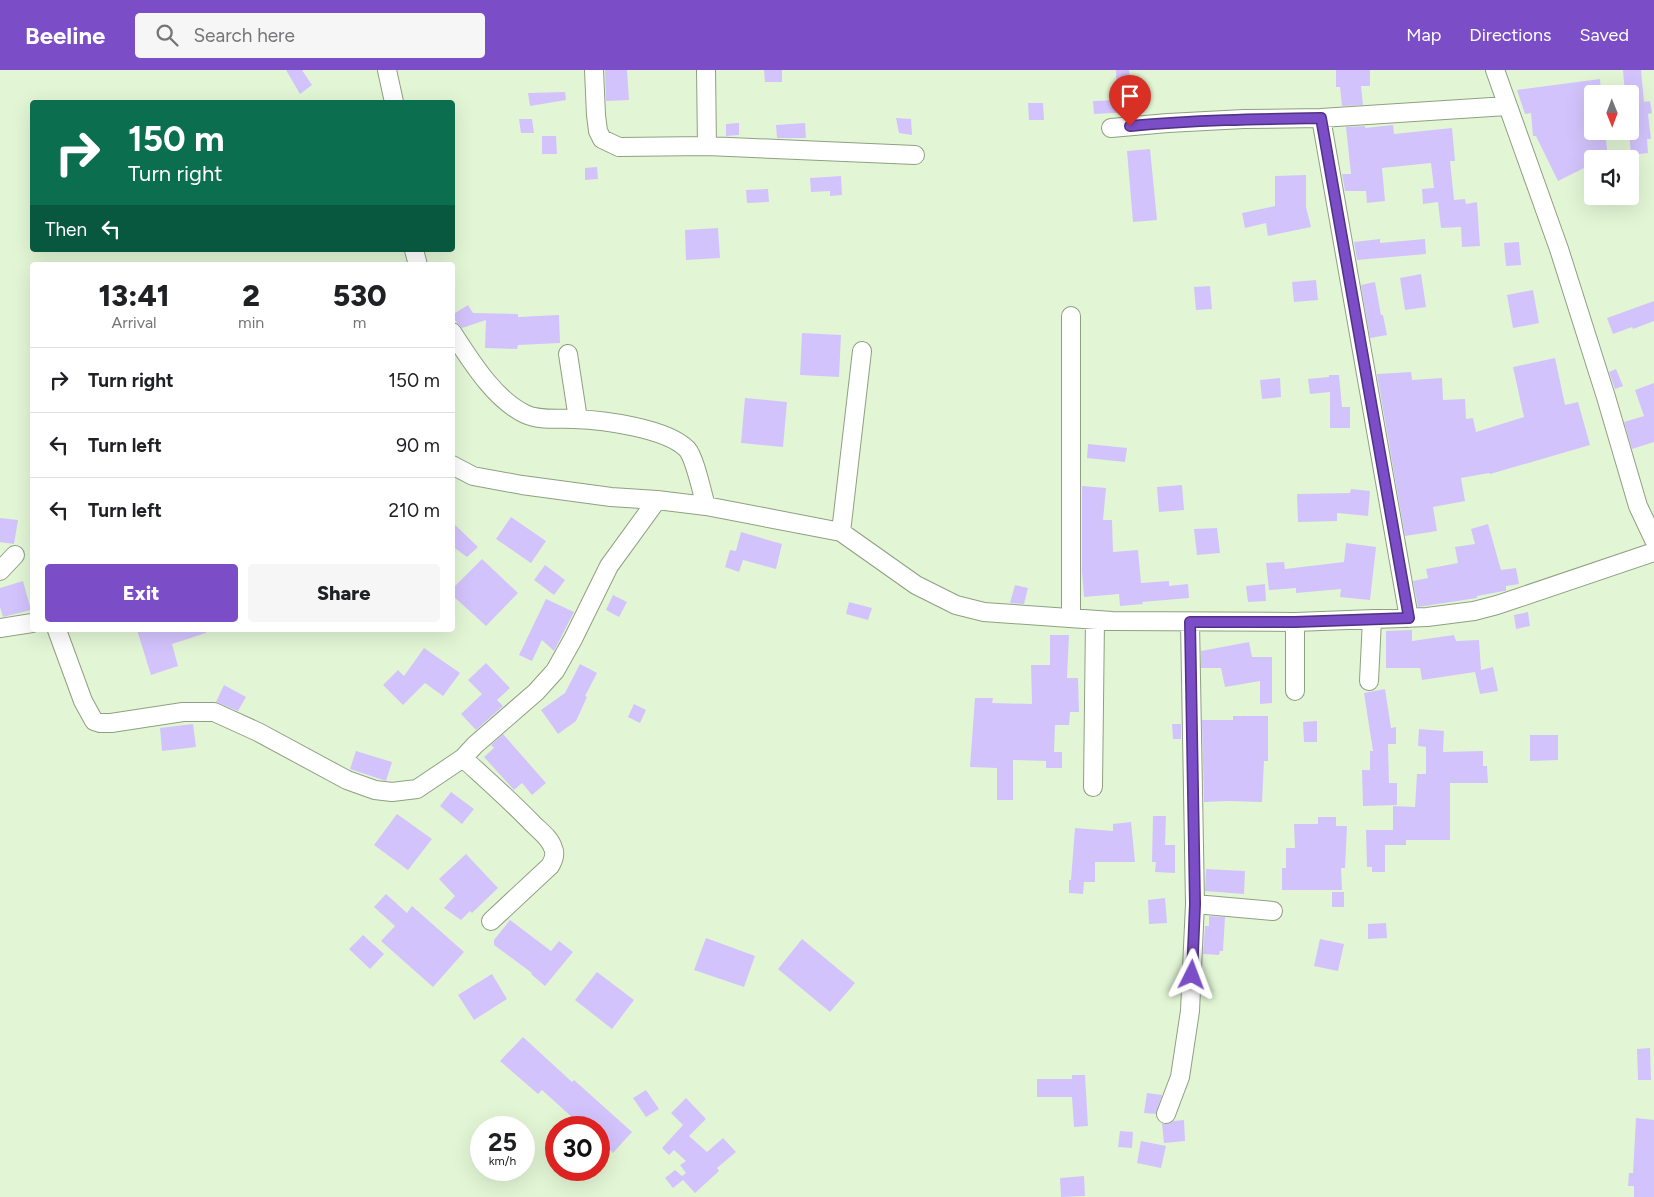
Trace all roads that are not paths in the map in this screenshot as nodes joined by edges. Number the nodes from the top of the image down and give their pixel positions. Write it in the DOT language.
graph roads {
  1 [pos="387,70"];
  2 [pos="594,70"];
  3 [pos="706,70"];
  4 [pos="1495,70"];
  5 [pos="394,100"];
  6 [pos="1507,106"];
  7 [pos="1321,118"];
  8 [pos="1112,128"];
  9 [pos="707,146"];
  10 [pos="915,155"];
  11 [pos="1071,316"];
  12 [pos="455,337"];
  13 [pos="862,351"];
  14 [pos="568,354"];
  15 [pos="578,419"];
  16 [pos="455,467"];
  17 [pos="657,500"];
  18 [pos="706,506"];
  19 [pos="841,532"];
  20 [pos="1654,540"];
  21 [pos="1654,552"];
  22 [pos="15,554"];
  23 [pos="0,571"];
  24 [pos="1071,618"];
  25 [pos="1409,618"];
  26 [pos="1372,619"];
  27 [pos="1095,620"];
  28 [pos="1190,622"];
  29 [pos="1295,622"];
  30 [pos="30,623"];
  31 [pos="0,628"];
  32 [pos="58,632"];
  33 [pos="1369,681"];
  34 [pos="1294,692"];
  35 [pos="463,758"];
  36 [pos="1092,787"];
  37 [pos="1195,904"];
  38 [pos="1273,911"];
  39 [pos="491,921"];
  40 [pos="1166,1114"];
  1 -- 5 [label="street"];
  2 -- 9 [label="street"];
  3 -- 9 [label="street"];
  4 -- 6 [label="street"];
  6 -- 7 [label="street"];
  6 -- 20 [label="street"];
  7 -- 8 [label="street"];
  7 -- 25 [label="street"];
  9 -- 10 [label="street"];
  11 -- 24 [label="street"];
  12 -- 15 [label="street"];
  13 -- 19 [label="street"];
  14 -- 15 [label="street"];
  15 -- 18 [label="street"];
  16 -- 17 [label="street"];
  17 -- 18 [label="street"];
  17 -- 35 [label="street"];
  18 -- 19 [label="street"];
  19 -- 24 [label="street"];
  21 -- 25 [label="street"];
  22 -- 23 [label="street"];
  24 -- 27 [label="street"];
  25 -- 26 [label="street"];
  26 -- 29 [label="street"];
  26 -- 33 [label="street"];
  27 -- 28 [label="street"];
  27 -- 36 [label="street"];
  28 -- 29 [label="street"];
  28 -- 37 [label="street"];
  29 -- 34 [label="street"];
  30 -- 31 [label="street"];
  32 -- 35 [label="street"];
  35 -- 39 [label="street"];
  37 -- 38 [label="street"];
  37 -- 40 [label="street"];
}
